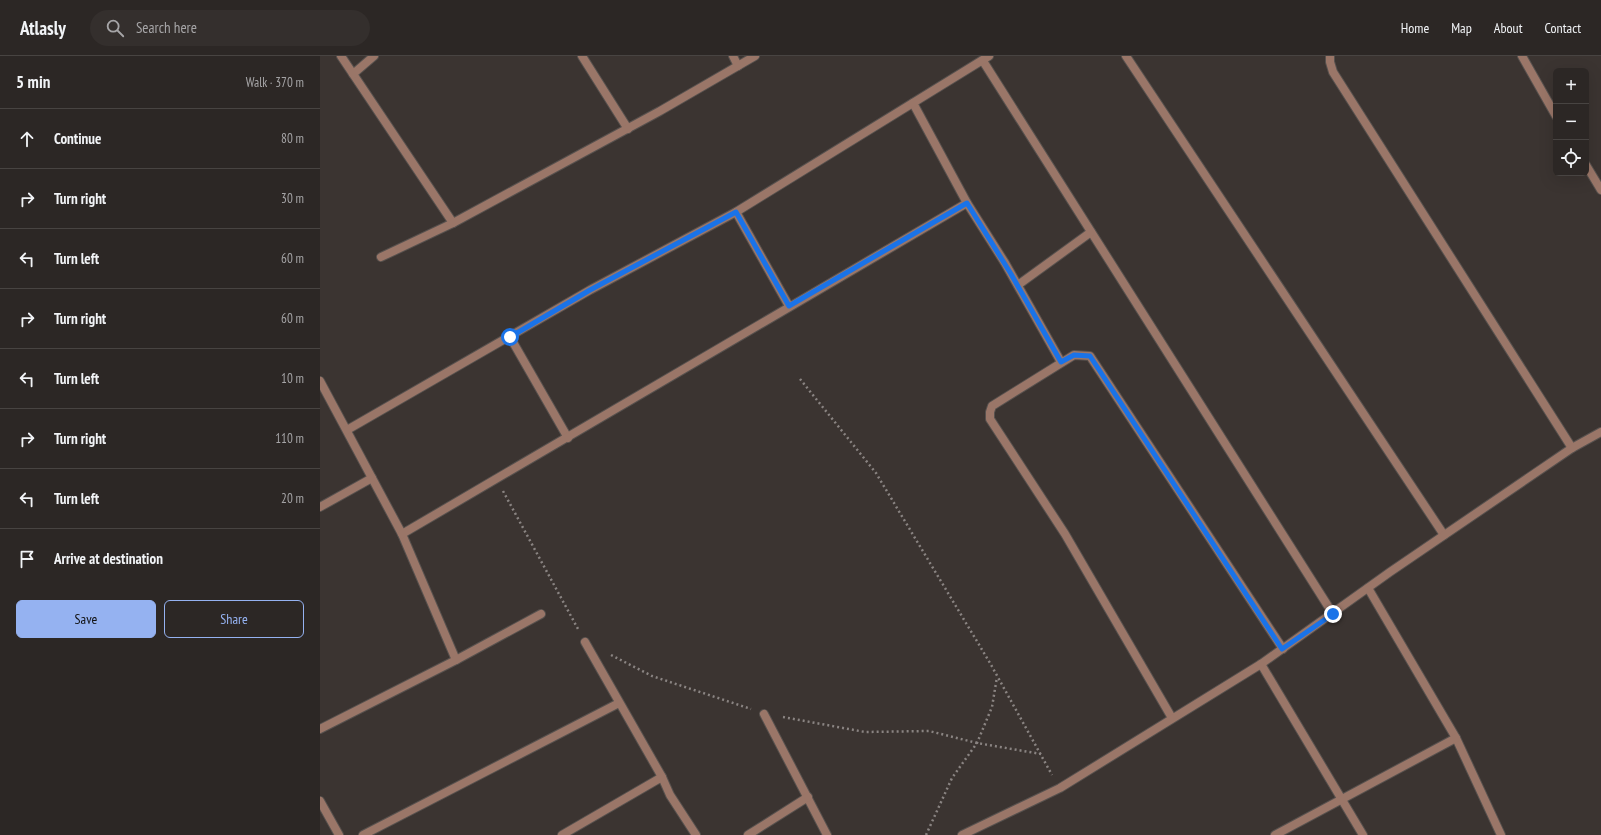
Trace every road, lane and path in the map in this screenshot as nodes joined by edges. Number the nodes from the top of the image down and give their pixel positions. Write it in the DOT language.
graph roads {
  1 [pos="341,56"];
  2 [pos="374,56"];
  3 [pos="582,56"];
  4 [pos="733,56"];
  5 [pos="755,56"];
  6 [pos="1126,56"];
  7 [pos="1330,56"];
  8 [pos="1522,56"];
  9 [pos="986,58"];
  10 [pos="738,66"];
  11 [pos="353,74"];
  12 [pos="913,103"];
  13 [pos="1553,111"];
  14 [pos="628,129"];
  15 [pos="1589,170"];
  16 [pos="1601,190"];
  17 [pos="967,203"];
  18 [pos="736,212"];
  19 [pos="453,223"];
  20 [pos="1091,232"];
  21 [pos="381,257"];
  22 [pos="1018,286"];
  23 [pos="789,306"];
  24 [pos="510,337"];
  25 [pos="1061,362"];
  26 [pos="800,379"];
  27 [pos="320,381"];
  28 [pos="347,430"];
  29 [pos="1601,432"];
  30 [pos="568,438"];
  31 [pos="1572,448"];
  32 [pos="372,478"];
  33 [pos="496,479"];
  34 [pos="320,507"];
  35 [pos="402,534"];
  36 [pos="1444,536"];
  37 [pos="1368,588"];
  38 [pos="541,614"];
  39 [pos="1333,614"];
  40 [pos="585,642"];
  41 [pos="1282,649"];
  42 [pos="456,660"];
  43 [pos="1262,664"];
  44 [pos="997,677"];
  45 [pos="619,703"];
  46 [pos="764,714"];
  47 [pos="1172,718"];
  48 [pos="320,729"];
  49 [pos="1456,738"];
  50 [pos="977,743"];
  51 [pos="1040,754"];
  52 [pos="662,777"];
  53 [pos="1060,788"];
  54 [pos="808,797"];
  55 [pos="1342,800"];
  56 [pos="320,801"];
  57 [pos="1497,834"];
  58 [pos="339,835"];
  59 [pos="363,835"];
  60 [pos="562,835"];
  61 [pos="696,835"];
  62 [pos="748,835"];
  63 [pos="828,835"];
  64 [pos="926,835"];
  65 [pos="962,835"];
  66 [pos="1275,835"];
  67 [pos="1363,835"];
  1 -- 11 [label="street"];
  2 -- 11 [label="street"];
  3 -- 14 [label="street"];
  4 -- 10 [label="street"];
  5 -- 10 [label="street"];
  6 -- 36 [label="street"];
  7 -- 31 [label="street"];
  8 -- 13 [label="street"];
  9 -- 12 [label="street"];
  9 -- 20 [label="street"];
  10 -- 14 [label="street"];
  11 -- 19 [label="street"];
  12 -- 17 [label="street"];
  12 -- 18 [label="street"];
  14 -- 19 [label="street"];
  15 -- 16 [label="street"];
  17 -- 22 [label="street"];
  17 -- 23 [label="street"];
  18 -- 23 [label="street"];
  18 -- 24 [label="street"];
  19 -- 21 [label="street"];
  20 -- 22 [label="street"];
  20 -- 39 [label="street"];
  22 -- 25 [label="street"];
  23 -- 30 [label="street"];
  24 -- 28 [label="street"];
  24 -- 30 [label="street"];
  25 -- 41 [label="street"];
  25 -- 47 [label="street"];
  26 -- 44 [label="path"];
  27 -- 28 [label="street"];
  28 -- 32 [label="street"];
  29 -- 31 [label="street"];
  30 -- 33 [label="street"];
  31 -- 36 [label="street"];
  32 -- 34 [label="street"];
  32 -- 35 [label="street"];
  33 -- 35 [label="street"];
  33 -- 40 [label="path"];
  35 -- 42 [label="street"];
  36 -- 37 [label="street"];
  37 -- 39 [label="street"];
  37 -- 49 [label="street"];
  38 -- 42 [label="street"];
  39 -- 41 [label="street"];
  40 -- 45 [label="street"];
  40 -- 46 [label="path"];
  41 -- 43 [label="street"];
  42 -- 48 [label="street"];
  43 -- 47 [label="street"];
  43 -- 55 [label="street"];
  44 -- 50 [label="path"];
  44 -- 51 [label="path"];
  45 -- 52 [label="street"];
  45 -- 59 [label="street"];
  46 -- 50 [label="path"];
  46 -- 54 [label="street"];
  47 -- 53 [label="street"];
  49 -- 55 [label="street"];
  49 -- 57 [label="street"];
  50 -- 51 [label="path"];
  50 -- 64 [label="path"];
  51 -- 53 [label="path"];
  52 -- 60 [label="street"];
  52 -- 61 [label="street"];
  53 -- 65 [label="street"];
  54 -- 62 [label="street"];
  54 -- 63 [label="street"];
  55 -- 66 [label="street"];
  55 -- 67 [label="street"];
  56 -- 58 [label="street"];
}
